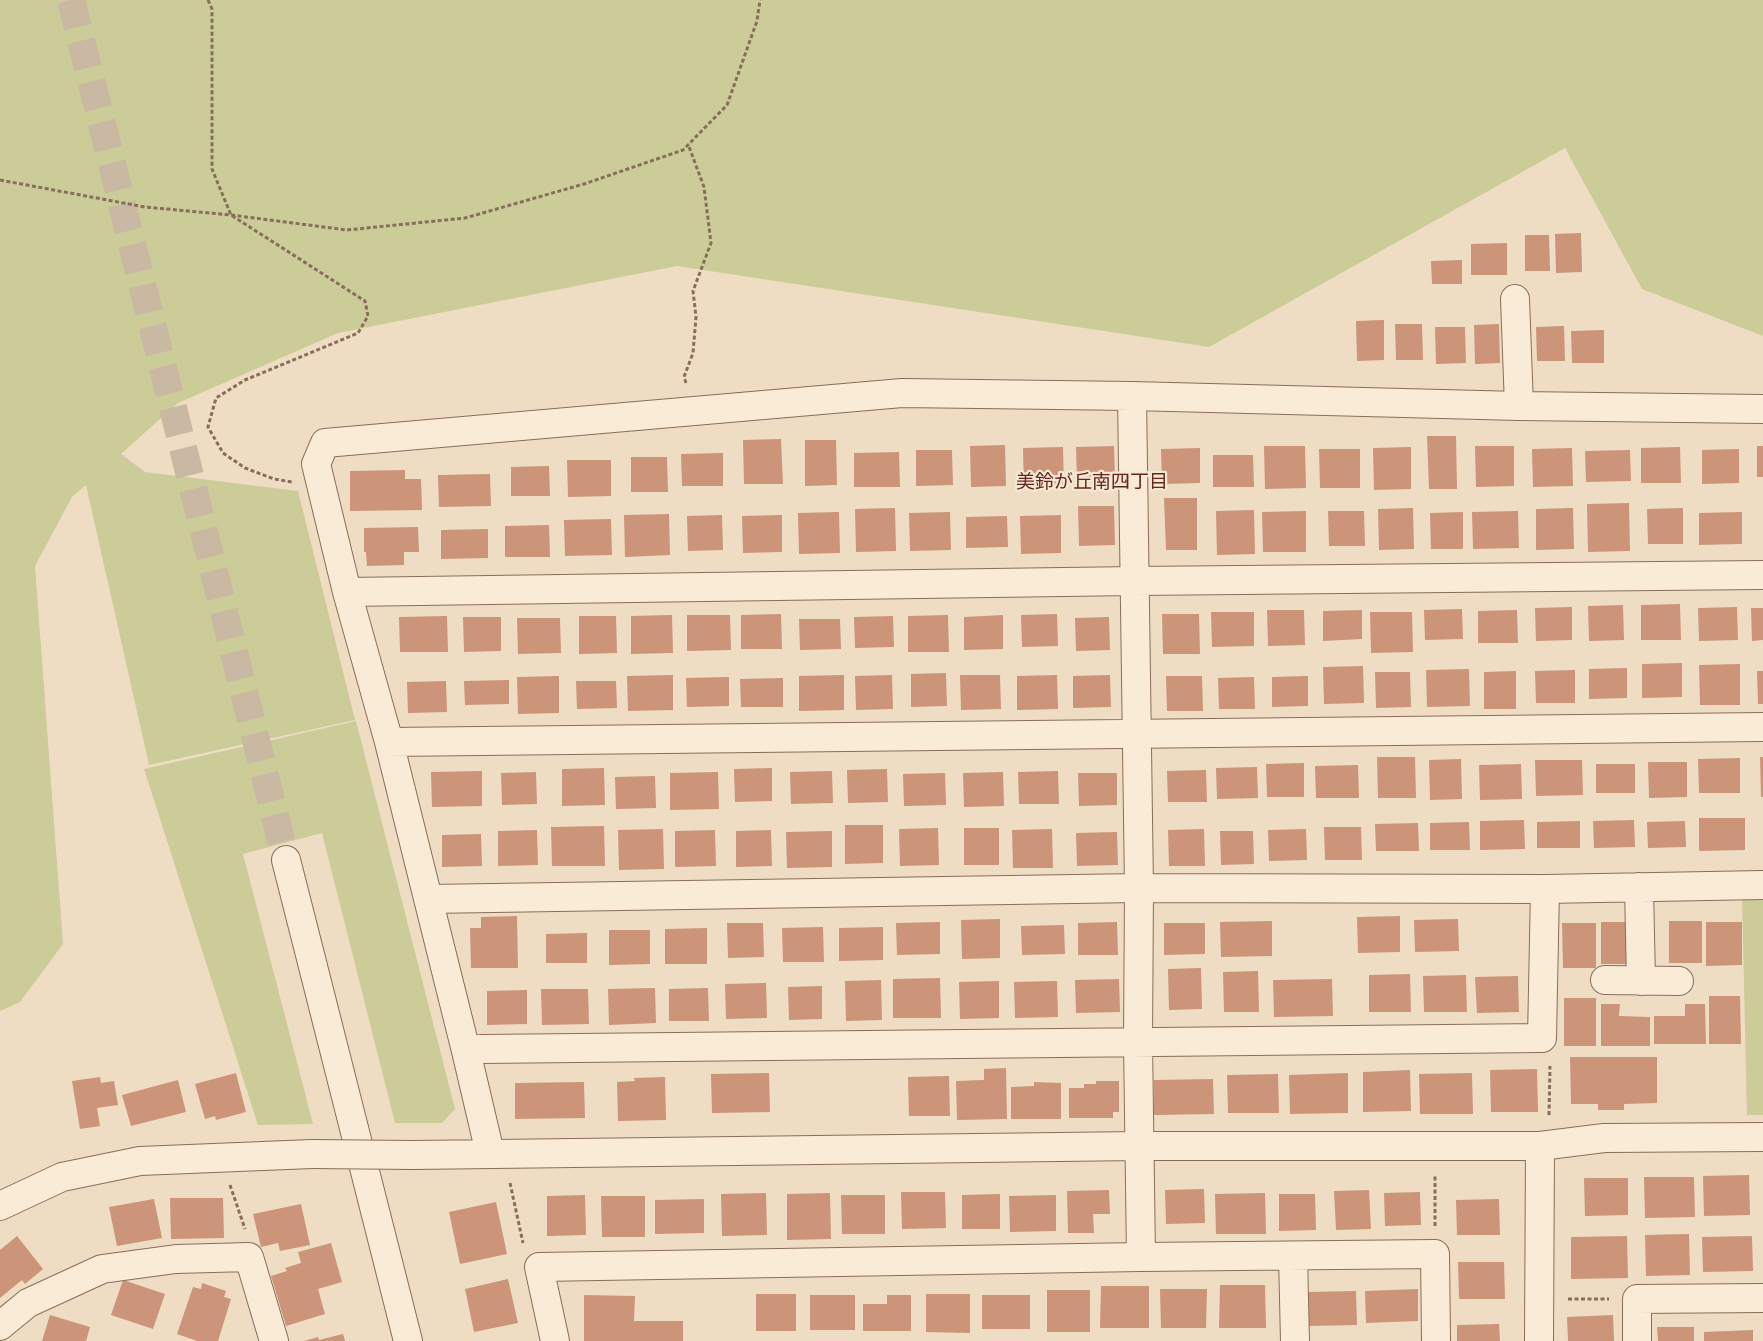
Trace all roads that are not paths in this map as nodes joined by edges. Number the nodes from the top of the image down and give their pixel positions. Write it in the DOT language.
graph roads {
  1 [pos="1515,299"];
  2 [pos="1132,396"];
  3 [pos="1519,406"];
  4 [pos="1763,409"];
  5 [pos="1763,574"];
  6 [pos="1136,581"];
  7 [pos="347,592"];
  8 [pos="1763,727"];
  9 [pos="1137,735"];
  10 [pos="389,742"];
  11 [pos="286,860"];
  12 [pos="1763,885"];
  13 [pos="1639,887"];
  14 [pos="1139,888"];
  15 [pos="1545,889"];
  16 [pos="428,899"];
  17 [pos="1605,980"];
  18 [pos="1641,981"];
  19 [pos="1679,981"];
  20 [pos="1138,1042"];
  21 [pos="466,1051"];
  22 [pos="1544,1133"];
  23 [pos="1763,1137"];
  24 [pos="1139,1146"];
  25 [pos="490,1153"];
  26 [pos="0,1206"];
  27 [pos="1293,1256"];
  28 [pos="1141,1257"];
  29 [pos="1763,1298"];
  30 [pos="0,1326"];
  31 [pos="274,1341"];
  32 [pos="408,1341"];
  33 [pos="555,1341"];
  34 [pos="1294,1341"];
  35 [pos="1436,1341"];
  36 [pos="1539,1341"];
  37 [pos="1638,1341"];
  1 -- 3 [label="street"];
  2 -- 3 [label="street"];
  2 -- 6 [label="street"];
  2 -- 7 [label="street"];
  3 -- 4 [label="street"];
  5 -- 6 [label="street"];
  6 -- 7 [label="street"];
  6 -- 9 [label="street"];
  7 -- 10 [label="street"];
  8 -- 9 [label="street"];
  9 -- 10 [label="street"];
  9 -- 14 [label="street"];
  10 -- 16 [label="street"];
  11 -- 32 [label="street"];
  12 -- 13 [label="street"];
  13 -- 15 [label="street"];
  13 -- 18 [label="street"];
  14 -- 15 [label="street"];
  14 -- 16 [label="street"];
  14 -- 20 [label="street"];
  15 -- 20 [label="street"];
  16 -- 21 [label="street"];
  17 -- 18 [label="street"];
  18 -- 19 [label="street"];
  20 -- 21 [label="street"];
  20 -- 24 [label="street"];
  21 -- 25 [label="street"];
  22 -- 23 [label="street"];
  22 -- 24 [label="street"];
  22 -- 36 [label="street"];
  24 -- 25 [label="street"];
  24 -- 28 [label="street"];
  25 -- 26 [label="street, bridge"];
  27 -- 28 [label="street"];
  27 -- 34 [label="street"];
  27 -- 35 [label="street"];
  28 -- 33 [label="street"];
  29 -- 37 [label="street"];
  30 -- 31 [label="street"];
}
